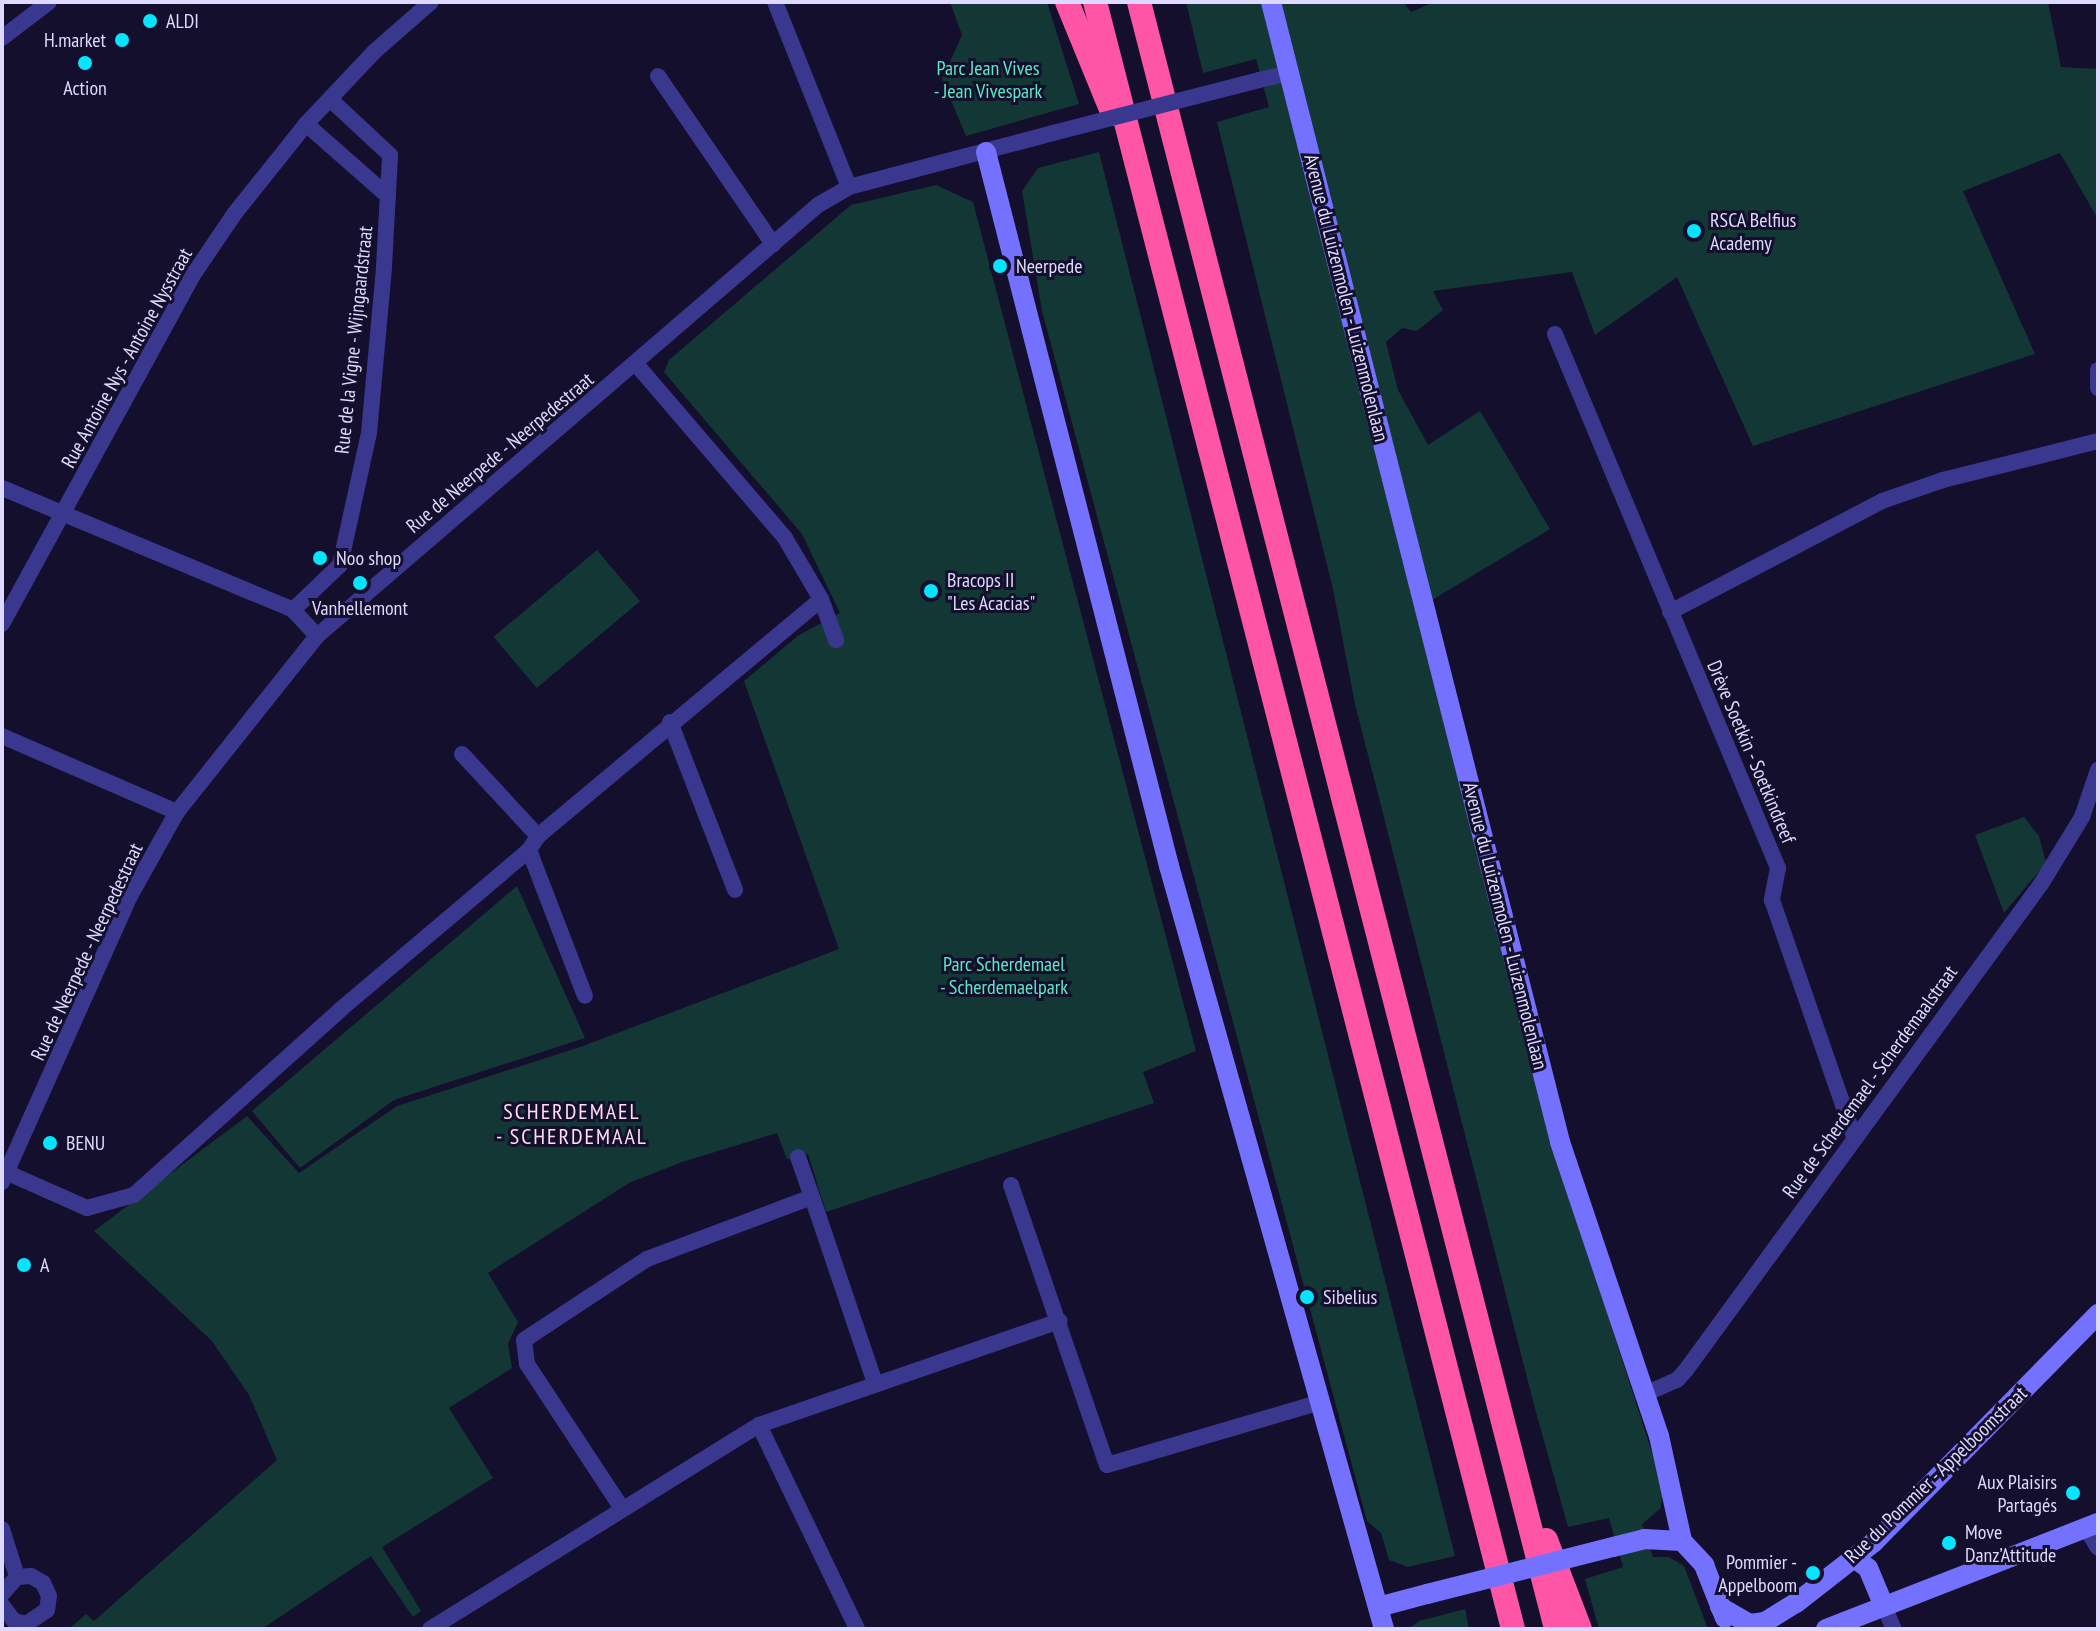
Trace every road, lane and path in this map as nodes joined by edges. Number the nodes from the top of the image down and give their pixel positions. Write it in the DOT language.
graph roads {
  1 [pos="49,2"];
  2 [pos="431,2"];
  3 [pos="775,2"];
  4 [pos="1067,2"];
  5 [pos="1095,2"];
  6 [pos="1139,2"];
  7 [pos="1150,2"];
  8 [pos="1271,2"];
  9 [pos="2,38"];
  10 [pos="1157,69"];
  11 [pos="1289,73"];
  12 [pos="658,76"];
  13 [pos="330,99"];
  14 [pos="306,124"];
  15 [pos="986,152"];
  16 [pos="1134,157"];
  17 [pos="849,187"];
  18 [pos="388,196"];
  19 [pos="773,244"];
  20 [pos="1555,334"];
  21 [pos="636,364"];
  22 [pos="2098,370"];
  23 [pos="2098,388"];
  24 [pos="2098,441"];
  25 [pos="2,488"];
  26 [pos="64,512"];
  27 [pos="821,599"];
  28 [pos="293,610"];
  29 [pos="1670,612"];
  30 [pos="2,624"];
  31 [pos="317,636"];
  32 [pos="836,640"];
  33 [pos="670,722"];
  34 [pos="2,736"];
  35 [pos="462,754"];
  36 [pos="2098,770"];
  37 [pos="177,812"];
  38 [pos="533,843"];
  39 [pos="735,890"];
  40 [pos="585,996"];
  41 [pos="1854,1137"];
  42 [pos="798,1157"];
  43 [pos="5,1177"];
  44 [pos="1011,1185"];
  45 [pos="812,1197"];
  46 [pos="2098,1314"];
  47 [pos="1060,1321"];
  48 [pos="875,1383"];
  49 [pos="1645,1394"];
  50 [pos="1321,1402"];
  51 [pos="759,1425"];
  52 [pos="1511,1453"];
  53 [pos="621,1507"];
  54 [pos="2092,1525"];
  55 [pos="2,1529"];
  56 [pos="1682,1541"];
  57 [pos="2098,1548"];
  58 [pos="1854,1558"];
  59 [pos="17,1577"];
  60 [pos="2,1594"];
  61 [pos="1884,1606"];
  62 [pos="1378,1607"];
  63 [pos="1720,1607"];
  64 [pos="3,1610"];
  65 [pos="1508,1624"];
  66 [pos="430,1629"];
  67 [pos="857,1629"];
  68 [pos="1384,1629"];
  69 [pos="1556,1629"];
  70 [pos="1580,1629"];
  71 [pos="1730,1629"];
  72 [pos="1826,1629"];
  73 [pos="1894,1629"];
  1 -- 9 [label="street"];
  2 -- 13 [label="street, Rue Antoine Nys - Antoine Nysstraat"];
  3 -- 17 [label="street"];
  4 -- 16 [label="highway"];
  5 -- 16 [label="highway"];
  6 -- 10 [label="highway"];
  7 -- 10 [label="highway"];
  8 -- 11 [label="street, Avenue du Luizenmolen - Luizenmolenlaan"];
  10 -- 52 [label="highway"];
  11 -- 15 [label="street, Rue de Neerpede - Neerpedestraat, bridge"];
  11 -- 49 [label="street, Avenue du Luizenmolen - Luizenmolenlaan"];
  12 -- 19 [label="street"];
  13 -- 14 [label="street, Rue Antoine Nys - Antoine Nysstraat"];
  13 -- 18 [label="street, Rue de la Vigne - Wijngaardstraat"];
  14 -- 18 [label="street"];
  14 -- 26 [label="street, Rue Antoine Nys - Antoine Nysstraat"];
  15 -- 17 [label="street, Rue de Neerpede - Neerpedestraat"];
  15 -- 50 [label="street"];
  16 -- 65 [label="highway"];
  17 -- 19 [label="street, Rue de Neerpede - Neerpedestraat"];
  18 -- 28 [label="street, Rue de la Vigne - Wijngaardstraat"];
  19 -- 21 [label="street, Rue de Neerpede - Neerpedestraat"];
  20 -- 29 [label="street, Drève Soetkin - Soetkindreef"];
  21 -- 27 [label="street"];
  21 -- 31 [label="street, Rue de Neerpede - Neerpedestraat"];
  22 -- 23 [label="street"];
  24 -- 29 [label="street"];
  25 -- 26 [label="street"];
  26 -- 28 [label="street"];
  26 -- 30 [label="street, Rue Antoine Nys - Antoine Nysstraat"];
  27 -- 32 [label="street"];
  27 -- 33 [label="street"];
  28 -- 31 [label="street"];
  29 -- 41 [label="street, Drève Soetkin - Soetkindreef"];
  31 -- 37 [label="street, Rue de Neerpede - Neerpedestraat"];
  33 -- 38 [label="street"];
  33 -- 39 [label="street"];
  34 -- 37 [label="street"];
  35 -- 38 [label="street"];
  36 -- 41 [label="street, Rue de Scherdemael - Scherdemaalstraat"];
  37 -- 43 [label="street, Rue de Neerpede - Neerpedestraat"];
  38 -- 40 [label="street"];
  38 -- 43 [label="street"];
  41 -- 49 [label="street, Rue de Scherdemael - Scherdemaalstraat"];
  42 -- 45 [label="street"];
  44 -- 47 [label="street"];
  45 -- 48 [label="street"];
  45 -- 53 [label="street"];
  46 -- 58 [label="street, Rue du Pommier - Appelboomstraat"];
  47 -- 48 [label="street"];
  47 -- 50 [label="street"];
  48 -- 51 [label="street"];
  49 -- 56 [label="street, Avenue du Luizenmolen - Luizenmolenlaan"];
  50 -- 62 [label="street"];
  51 -- 53 [label="street"];
  51 -- 67 [label="street"];
  52 -- 69 [label="highway"];
  52 -- 70 [label="highway"];
  53 -- 66 [label="street"];
  54 -- 57 [label="street"];
  54 -- 61 [label="street"];
  55 -- 59 [label="street"];
  56 -- 62 [label="street, bridge"];
  56 -- 63 [label="street"];
  58 -- 61 [label="street"];
  58 -- 63 [label="street, Rue du Pommier - Appelboomstraat"];
  59 -- 60 [label="street"];
  59 -- 64 [label="street"];
  61 -- 72 [label="street"];
  61 -- 73 [label="street"];
  62 -- 68 [label="street"];
  63 -- 71 [label="street"];
}
